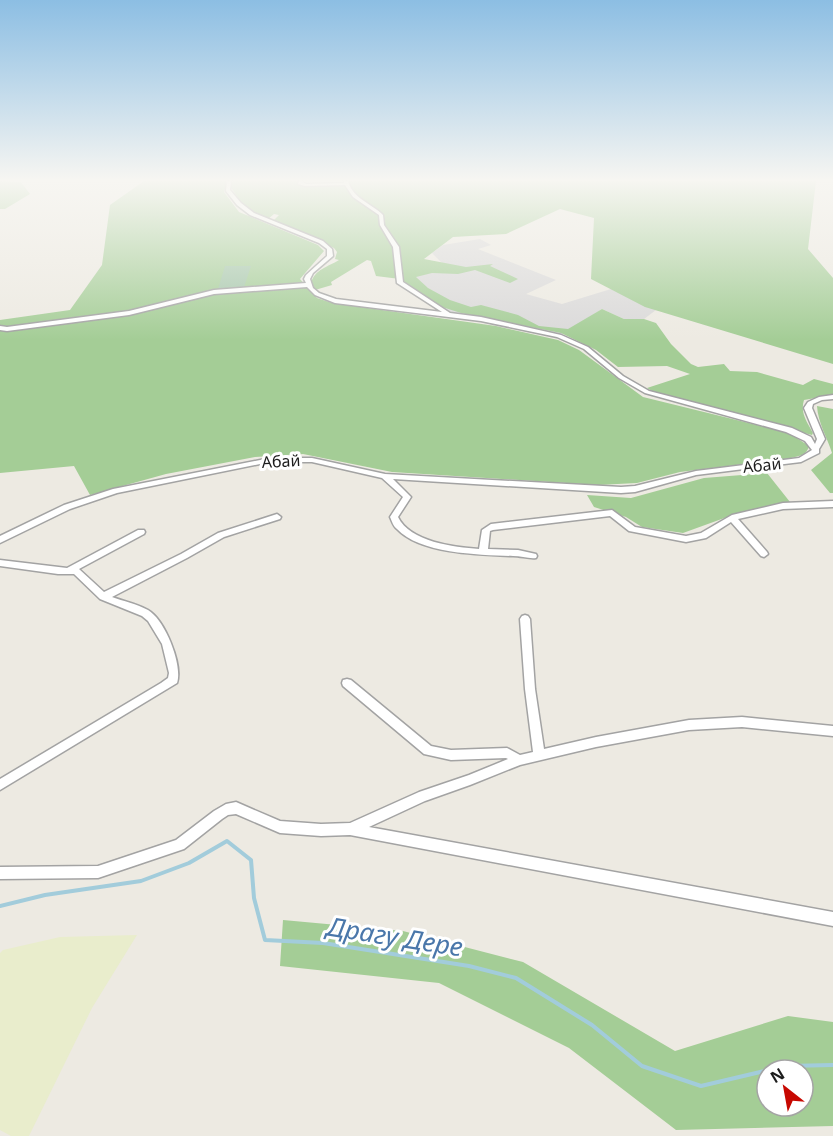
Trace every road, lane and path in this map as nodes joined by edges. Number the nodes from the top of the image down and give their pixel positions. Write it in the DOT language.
graph roads {
  1 [pos="303,234"];
  2 [pos="388,234"];
  3 [pos="308,285"];
  4 [pos="452,315"];
  5 [pos="0,328"];
  6 [pos="833,397"];
  7 [pos="816,448"];
  8 [pos="385,476"];
  9 [pos="833,504"];
  10 [pos="277,517"];
  11 [pos="732,518"];
  12 [pos="141,532"];
  13 [pos="0,540"];
  14 [pos="483,552"];
  15 [pos="764,554"];
  16 [pos="533,556"];
  17 [pos="0,563"];
  18 [pos="70,570"];
  19 [pos="102,597"];
  20 [pos="525,619"];
  21 [pos="347,683"];
  22 [pos="833,731"];
  23 [pos="539,754"];
  24 [pos="519,760"];
  25 [pos="0,785"];
  26 [pos="350,829"];
  27 [pos="0,873"];
  28 [pos="833,919"];
  1 -- 3 [label="street"];
  2 -- 4 [label="street"];
  3 -- 4 [label="street, Абай"];
  3 -- 5 [label="street"];
  4 -- 7 [label="street, Абай"];
  6 -- 7 [label="street"];
  7 -- 8 [label="street, Абай"];
  8 -- 13 [label="street, Абай"];
  8 -- 14 [label="street"];
  9 -- 11 [label="street"];
  10 -- 19 [label="street"];
  11 -- 14 [label="street"];
  11 -- 15 [label="street"];
  12 -- 18 [label="street"];
  14 -- 16 [label="street"];
  17 -- 18 [label="street"];
  18 -- 19 [label="street"];
  19 -- 25 [label="street"];
  20 -- 23 [label="street"];
  21 -- 24 [label="street"];
  22 -- 23 [label="street"];
  23 -- 24 [label="street"];
  24 -- 26 [label="street"];
  26 -- 27 [label="street"];
  26 -- 28 [label="street"];
}
